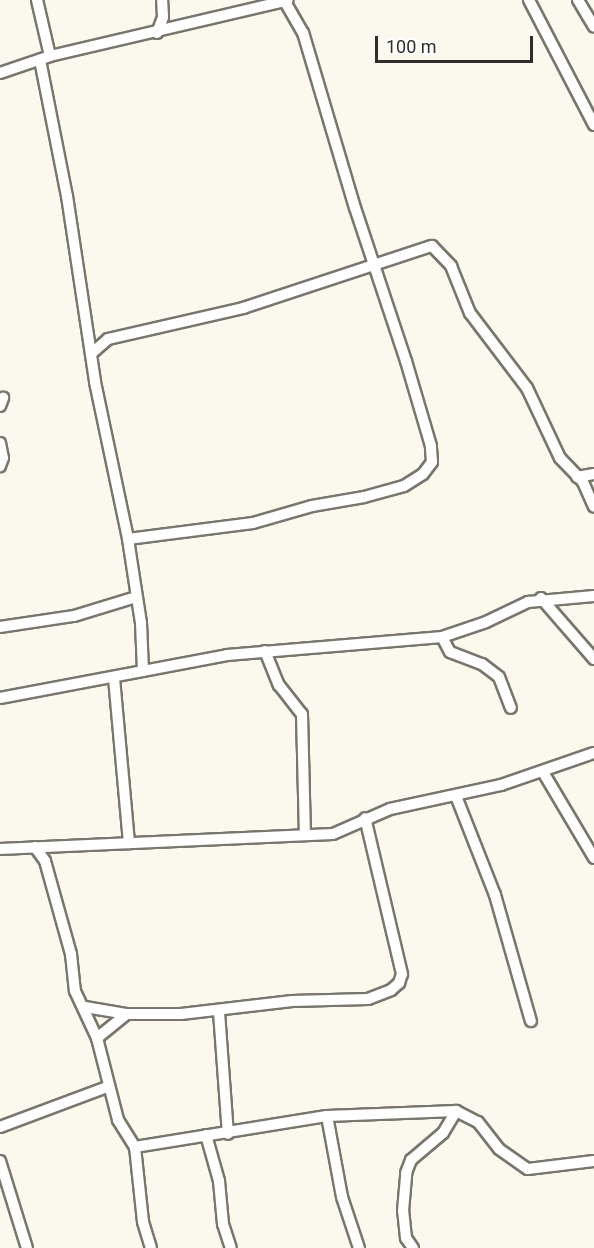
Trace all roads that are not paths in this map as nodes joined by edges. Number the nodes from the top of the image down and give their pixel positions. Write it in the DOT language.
graph roads {
  1 [pos="37,0"];
  2 [pos="162,0"];
  3 [pos="286,0"];
  4 [pos="529,0"];
  5 [pos="578,0"];
  6 [pos="267,3"];
  7 [pos="163,17"];
  8 [pos="594,27"];
  9 [pos="176,28"];
  10 [pos="157,33"];
  11 [pos="45,58"];
  12 [pos="0,73"];
  13 [pos="594,125"];
  14 [pos="375,265"];
  15 [pos="88,334"];
  16 [pos="108,339"];
  17 [pos="92,353"];
  18 [pos="0,442"];
  19 [pos="0,466"];
  20 [pos="594,474"];
  21 [pos="577,477"];
  22 [pos="594,507"];
  23 [pos="128,539"];
  24 [pos="594,596"];
  25 [pos="136,597"];
  26 [pos="541,598"];
  27 [pos="0,627"];
  28 [pos="442,637"];
  29 [pos="265,651"];
  30 [pos="594,659"];
  31 [pos="143,671"];
  32 [pos="114,678"];
  33 [pos="0,698"];
  34 [pos="511,708"];
  35 [pos="594,753"];
  36 [pos="543,772"];
  37 [pos="456,796"];
  38 [pos="365,818"];
  39 [pos="305,834"];
  40 [pos="129,843"];
  41 [pos="51,846"];
  42 [pos="35,847"];
  43 [pos="0,849"];
  44 [pos="594,858"];
  45 [pos="45,861"];
  46 [pos="85,1007"];
  47 [pos="219,1012"];
  48 [pos="127,1014"];
  49 [pos="531,1022"];
  50 [pos="97,1038"];
  51 [pos="107,1087"];
  52 [pos="456,1111"];
  53 [pos="327,1116"];
  54 [pos="0,1127"];
  55 [pos="228,1134"];
  56 [pos="206,1135"];
  57 [pos="135,1147"];
  58 [pos="0,1161"];
  59 [pos="594,1161"];
  60 [pos="27,1248"];
  61 [pos="151,1248"];
  62 [pos="231,1248"];
  63 [pos="359,1248"];
  64 [pos="413,1248"];
  1 -- 11 [label="street"];
  2 -- 7 [label="street"];
  3 -- 6 [label="street"];
  3 -- 14 [label="street"];
  4 -- 13 [label="street"];
  5 -- 8 [label="street"];
  6 -- 9 [label="street"];
  7 -- 9 [label="street"];
  7 -- 10 [label="street"];
  9 -- 10 [label="street"];
  10 -- 11 [label="street"];
  11 -- 12 [label="street"];
  11 -- 15 [label="street"];
  14 -- 16 [label="street"];
  14 -- 21 [label="street"];
  14 -- 23 [label="street"];
  15 -- 16 [label="street"];
  15 -- 17 [label="street"];
  16 -- 17 [label="street"];
  17 -- 23 [label="street"];
  18 -- 19 [label="street"];
  20 -- 21 [label="street"];
  21 -- 22 [label="street"];
  23 -- 25 [label="street"];
  24 -- 26 [label="street"];
  25 -- 27 [label="street"];
  25 -- 31 [label="street"];
  26 -- 28 [label="street"];
  26 -- 30 [label="street"];
  28 -- 29 [label="street"];
  28 -- 34 [label="street"];
  29 -- 31 [label="street"];
  29 -- 39 [label="street"];
  31 -- 32 [label="street"];
  32 -- 33 [label="street"];
  32 -- 40 [label="street"];
  35 -- 36 [label="street"];
  36 -- 37 [label="street"];
  36 -- 44 [label="street"];
  37 -- 38 [label="street"];
  37 -- 49 [label="street"];
  38 -- 39 [label="street"];
  38 -- 47 [label="street"];
  39 -- 40 [label="street"];
  40 -- 41 [label="street"];
  41 -- 42 [label="street"];
  41 -- 45 [label="street"];
  42 -- 43 [label="street"];
  42 -- 45 [label="street"];
  45 -- 46 [label="street"];
  46 -- 48 [label="street"];
  46 -- 50 [label="street"];
  47 -- 48 [label="street"];
  47 -- 55 [label="street"];
  48 -- 50 [label="street"];
  50 -- 51 [label="street"];
  51 -- 54 [label="street"];
  51 -- 57 [label="street"];
  52 -- 53 [label="street"];
  52 -- 59 [label="street"];
  52 -- 64 [label="street"];
  53 -- 55 [label="street"];
  53 -- 63 [label="street"];
  55 -- 56 [label="street"];
  56 -- 57 [label="street"];
  56 -- 62 [label="street"];
  57 -- 61 [label="street"];
  58 -- 60 [label="street"];
}
